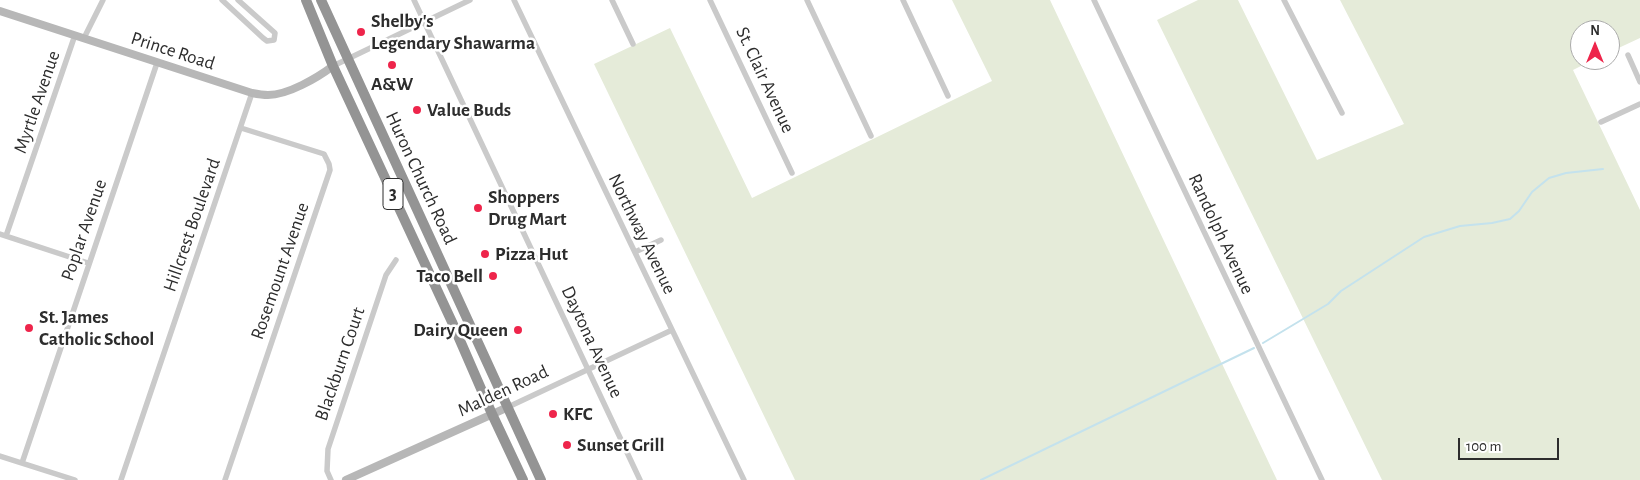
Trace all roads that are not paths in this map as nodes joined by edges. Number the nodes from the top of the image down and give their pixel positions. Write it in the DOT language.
graph roads {
  1 [pos="103,0"];
  2 [pos="222,0"];
  3 [pos="238,0"];
  4 [pos="306,0"];
  5 [pos="321,0"];
  6 [pos="414,0"];
  7 [pos="470,0"];
  8 [pos="514,0"];
  9 [pos="612,0"];
  10 [pos="710,0"];
  11 [pos="807,0"];
  12 [pos="902,0"];
  13 [pos="1094,0"];
  14 [pos="1284,0"];
  15 [pos="0,11"];
  16 [pos="424,22"];
  17 [pos="75,35"];
  18 [pos="84,38"];
  19 [pos="633,44"];
  20 [pos="1628,55"];
  21 [pos="347,59"];
  22 [pos="157,63"];
  23 [pos="333,66"];
  24 [pos="1640,82"];
  25 [pos="252,93"];
  26 [pos="948,96"];
  27 [pos="1640,104"];
  28 [pos="1342,112"];
  29 [pos="1601,122"];
  30 [pos="241,128"];
  31 [pos="871,136"];
  32 [pos="792,173"];
  33 [pos="3,235"];
  34 [pos="661,240"];
  35 [pos="635,252"];
  36 [pos="396,260"];
  37 [pos="88,264"];
  38 [pos="672,330"];
  39 [pos="588,370"];
  40 [pos="506,408"];
  41 [pos="492,414"];
  42 [pos="0,456"];
  43 [pos="22,463"];
  44 [pos="74,480"];
  45 [pos="121,480"];
  46 [pos="225,480"];
  47 [pos="331,480"];
  48 [pos="346,480"];
  49 [pos="523,480"];
  50 [pos="540,480"];
  51 [pos="640,480"];
  52 [pos="744,480"];
  53 [pos="1322,480"];
  1 -- 18 [label="street"];
  2 -- 3 [label="street"];
  4 -- 23 [label="highway, Huron Church Road / 3"];
  5 -- 21 [label="highway, Huron Church Road / 3"];
  6 -- 16 [label="street, Daytona Avenue"];
  7 -- 16 [label="street"];
  8 -- 35 [label="street, Northway Avenue"];
  9 -- 19 [label="street"];
  10 -- 32 [label="street, St. Clair Avenue"];
  11 -- 31 [label="street"];
  12 -- 26 [label="street"];
  13 -- 53 [label="street, Randolph Avenue"];
  14 -- 28 [label="street"];
  15 -- 17 [label="street, Prince Road"];
  16 -- 21 [label="street"];
  16 -- 39 [label="street, Daytona Avenue"];
  17 -- 18 [label="street, Prince Road"];
  17 -- 33 [label="street, Myrtle Avenue"];
  18 -- 22 [label="street, Prince Road"];
  20 -- 24 [label="street"];
  21 -- 23 [label="street"];
  21 -- 40 [label="highway, Huron Church Road / 3"];
  22 -- 25 [label="street, Prince Road"];
  22 -- 37 [label="street, Poplar Avenue"];
  23 -- 25 [label="street, Prince Road"];
  23 -- 41 [label="highway, Huron Church Road / 3"];
  25 -- 30 [label="street, Hillcrest Boulevard"];
  27 -- 29 [label="street"];
  30 -- 45 [label="street, Hillcrest Boulevard"];
  30 -- 46 [label="street, Rosemount Avenue"];
  33 -- 37 [label="street"];
  34 -- 35 [label="street"];
  35 -- 38 [label="street, Northway Avenue"];
  36 -- 47 [label="street, Blackburn Court"];
  37 -- 43 [label="street, Poplar Avenue"];
  38 -- 39 [label="street, Malden Road"];
  38 -- 52 [label="street, Northway Avenue"];
  39 -- 40 [label="street, Malden Road"];
  39 -- 51 [label="street, Daytona Avenue"];
  40 -- 41 [label="street, Malden Road"];
  40 -- 50 [label="highway, Huron Church Road / 3"];
  41 -- 48 [label="street, Malden Road"];
  41 -- 49 [label="highway, Huron Church Road / 3"];
  42 -- 43 [label="street"];
  43 -- 44 [label="street"];
}
